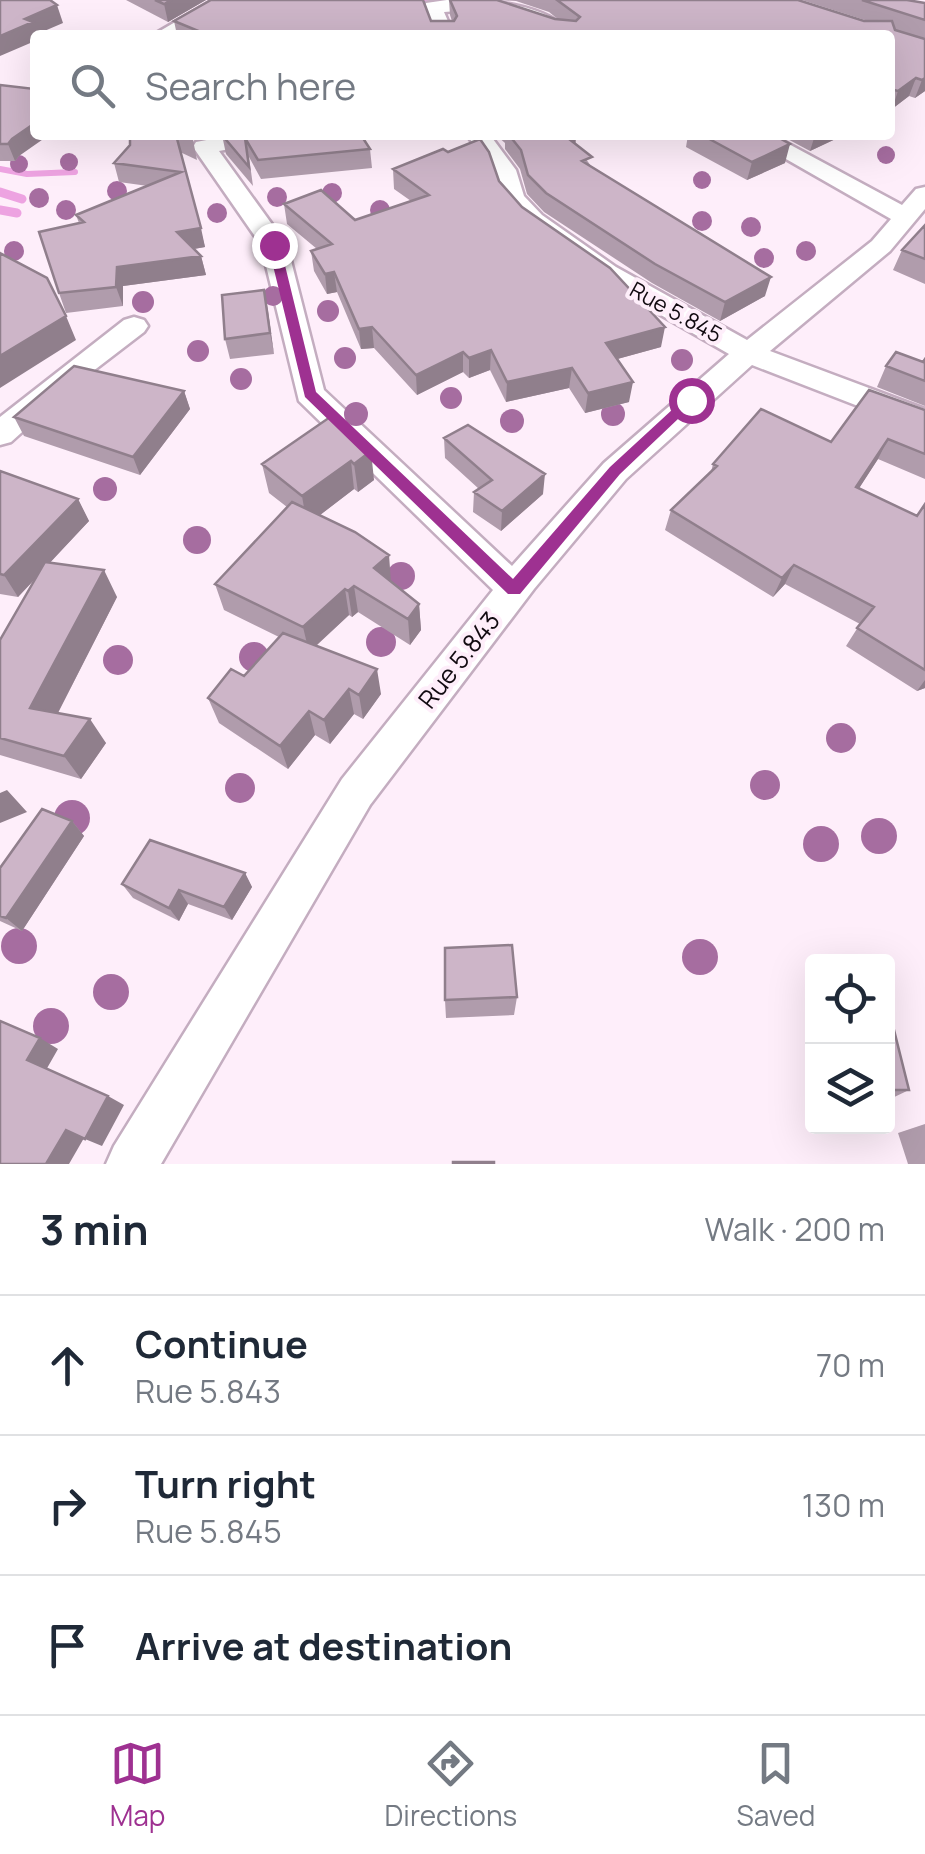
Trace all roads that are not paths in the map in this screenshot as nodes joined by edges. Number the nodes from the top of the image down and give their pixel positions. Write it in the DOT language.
graph roads {
  1 [pos="227,0"];
  2 [pos="427,4"];
  3 [pos="173,30"];
  4 [pos="441,30"];
  5 [pos="556,30"];
  6 [pos="242,140"];
  7 [pos="482,140"];
  8 [pos="766,140"];
  9 [pos="915,205"];
  10 [pos="134,326"];
  11 [pos="750,354"];
  12 [pos="925,421"];
  13 [pos="0,434"];
  14 [pos="514,590"];
  15 [pos="132,1164"];
  1 -- 3 [label="street"];
  2 -- 4 [label="street"];
  2 -- 5 [label="street"];
  6 -- 14 [label="street"];
  7 -- 11 [label="street, Rue 5.845"];
  8 -- 9 [label="street"];
  9 -- 11 [label="street, Rue 5.843"];
  10 -- 13 [label="street"];
  11 -- 12 [label="street, Rue 5.845"];
  11 -- 14 [label="street, Rue 5.843"];
  14 -- 15 [label="street, Rue 5.843"];
}
